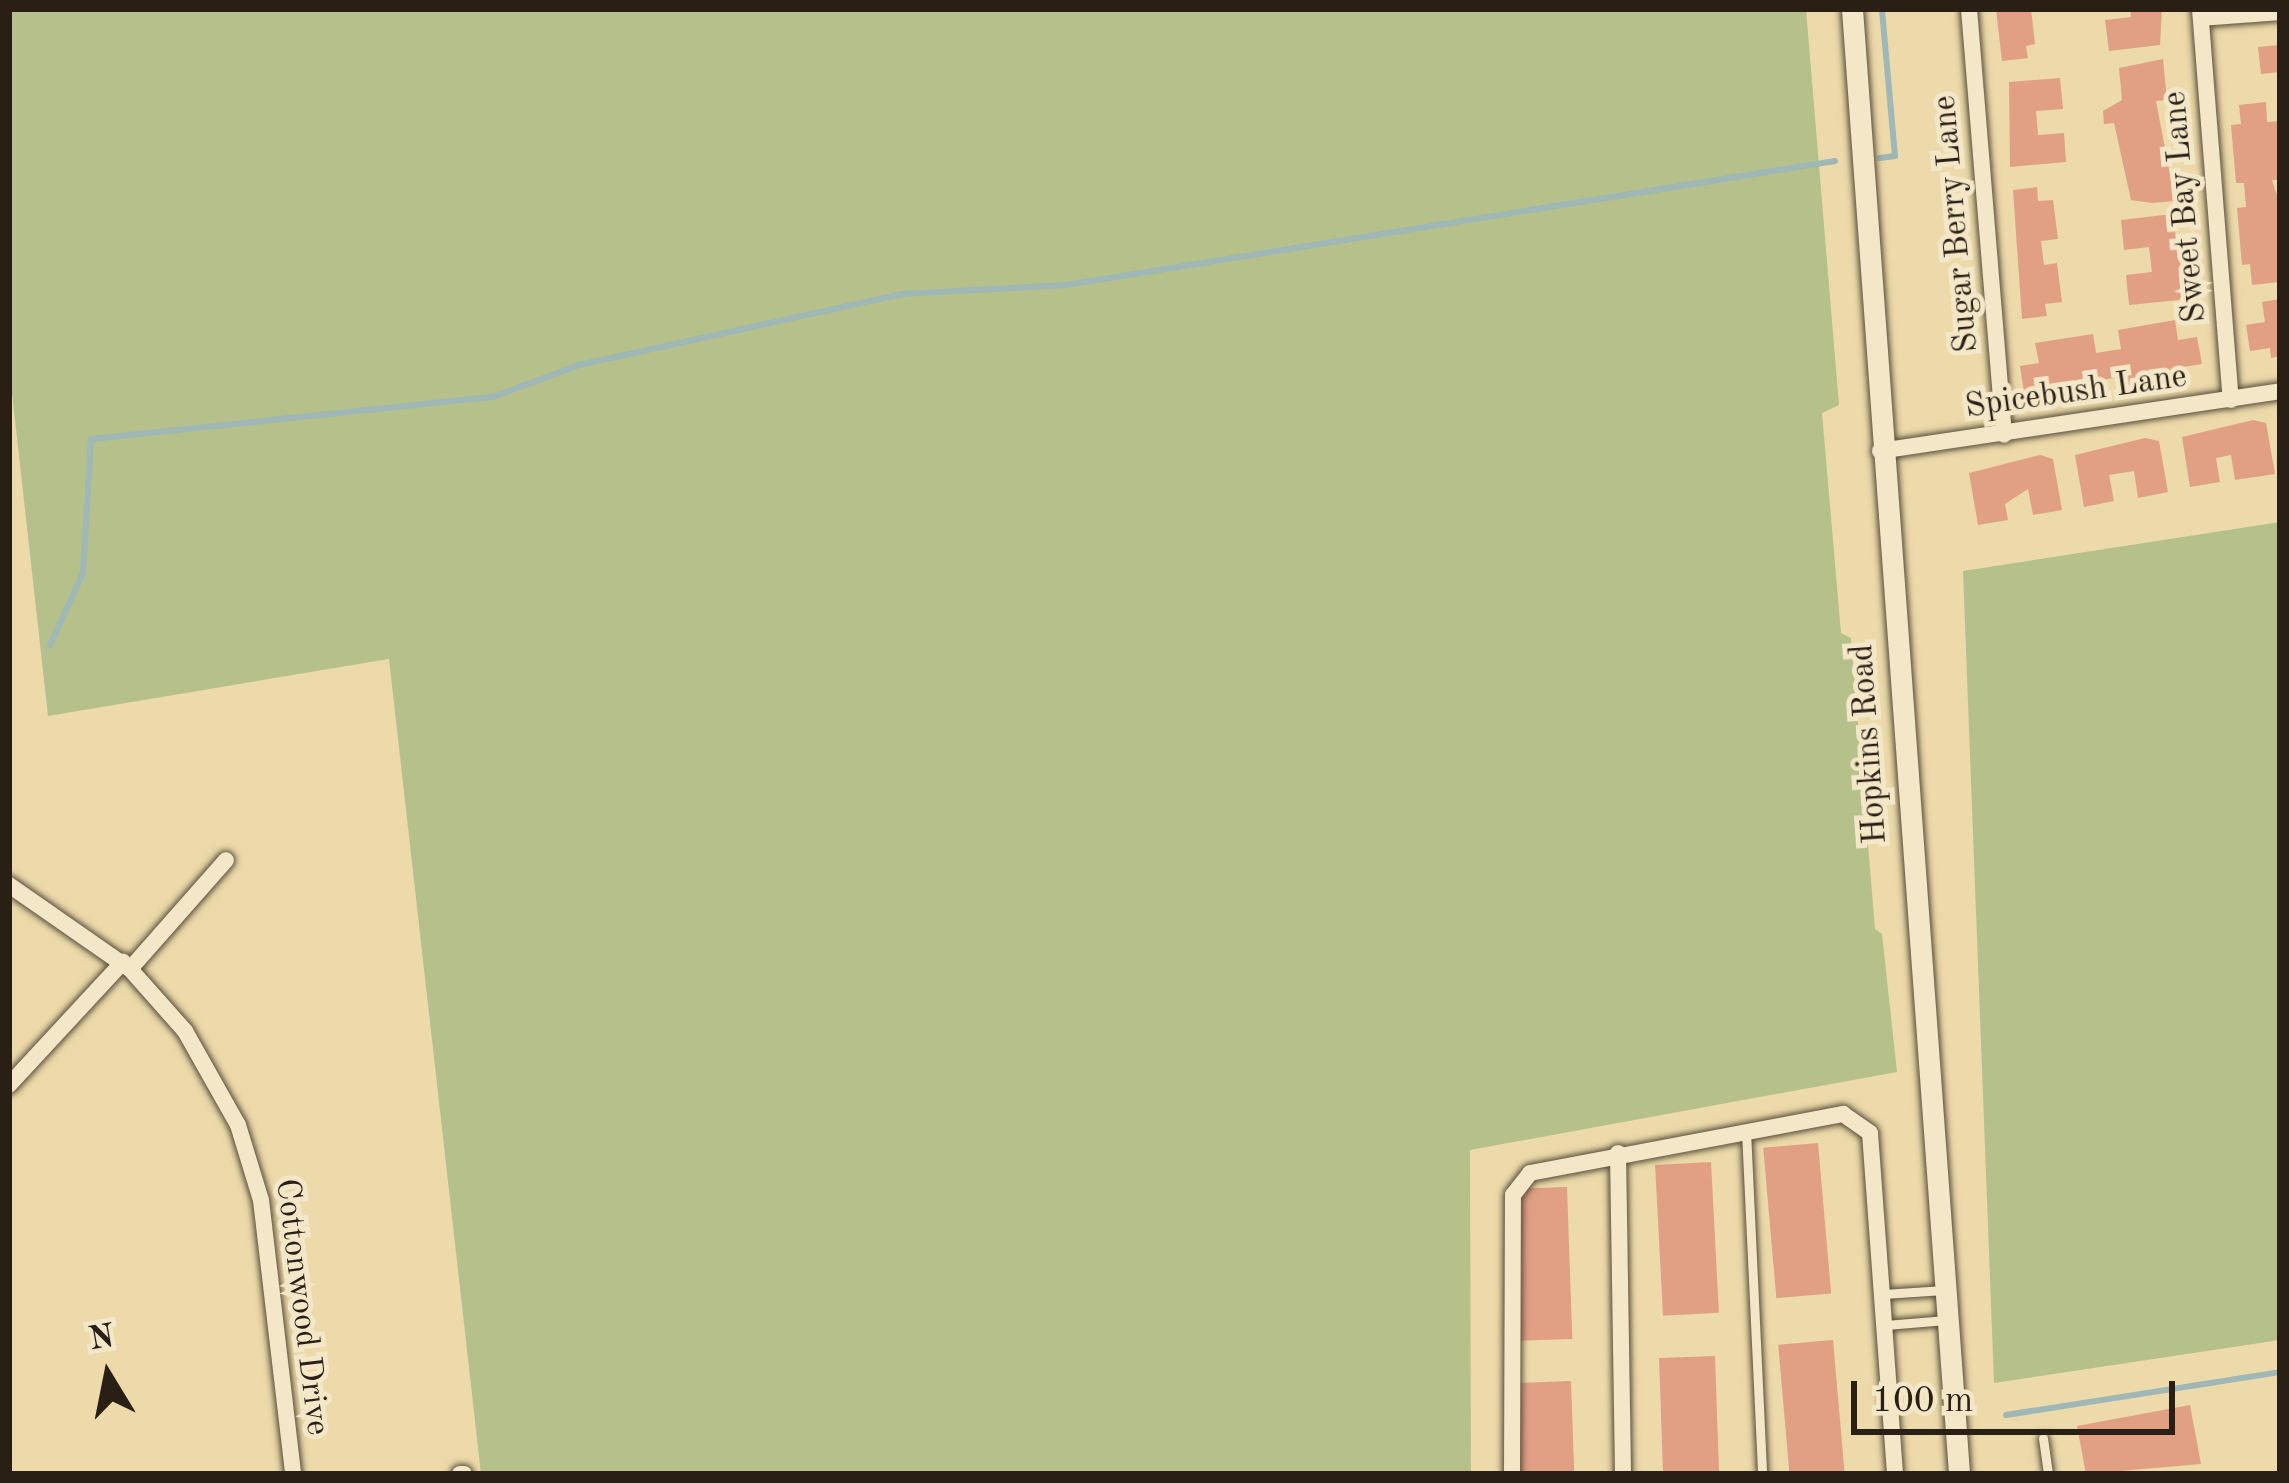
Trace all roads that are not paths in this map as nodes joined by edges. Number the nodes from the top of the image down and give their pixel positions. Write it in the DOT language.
graph roads {
  1 [pos="1852,9"];
  2 [pos="1969,9"];
  3 [pos="2280,12"];
  4 [pos="2200,13"];
  5 [pos="2280,392"];
  6 [pos="2231,400"];
  7 [pos="2004,435"];
  8 [pos="1880,451"];
  9 [pos="226,860"];
  10 [pos="9,885"];
  11 [pos="127,965"];
  12 [pos="9,1085"];
  13 [pos="1746,1132"];
  14 [pos="1618,1154"];
  15 [pos="1945,1289"];
  16 [pos="1883,1294"];
  17 [pos="1947,1319"];
  18 [pos="1886,1325"];
  19 [pos="2043,1438"];
  20 [pos="292,1474"];
  21 [pos="1512,1474"];
  22 [pos="1623,1474"];
  23 [pos="1762,1474"];
  24 [pos="1895,1474"];
  25 [pos="1960,1474"];
  26 [pos="2048,1474"];
  1 -- 8 [label="street, Hopkins Road"];
  2 -- 7 [label="street, Sugar Berry Lane"];
  3 -- 4 [label="street"];
  4 -- 6 [label="street, Sweet Bay Lane"];
  5 -- 6 [label="street, Spicebush Lane"];
  6 -- 7 [label="street, Spicebush Lane"];
  7 -- 8 [label="street, Spicebush Lane"];
  8 -- 15 [label="street, Hopkins Road"];
  9 -- 11 [label="street"];
  10 -- 11 [label="street, Cottonwood Drive"];
  11 -- 12 [label="street"];
  11 -- 20 [label="street, Cottonwood Drive"];
  13 -- 14 [label="street"];
  13 -- 16 [label="street"];
  13 -- 23 [label="lane"];
  14 -- 21 [label="street"];
  14 -- 22 [label="street"];
  15 -- 16 [label="lane"];
  15 -- 17 [label="street, Hopkins Road"];
  16 -- 18 [label="street"];
  17 -- 18 [label="lane"];
  17 -- 25 [label="street, Hopkins Road"];
  18 -- 24 [label="street"];
  19 -- 26 [label="lane"];
}
